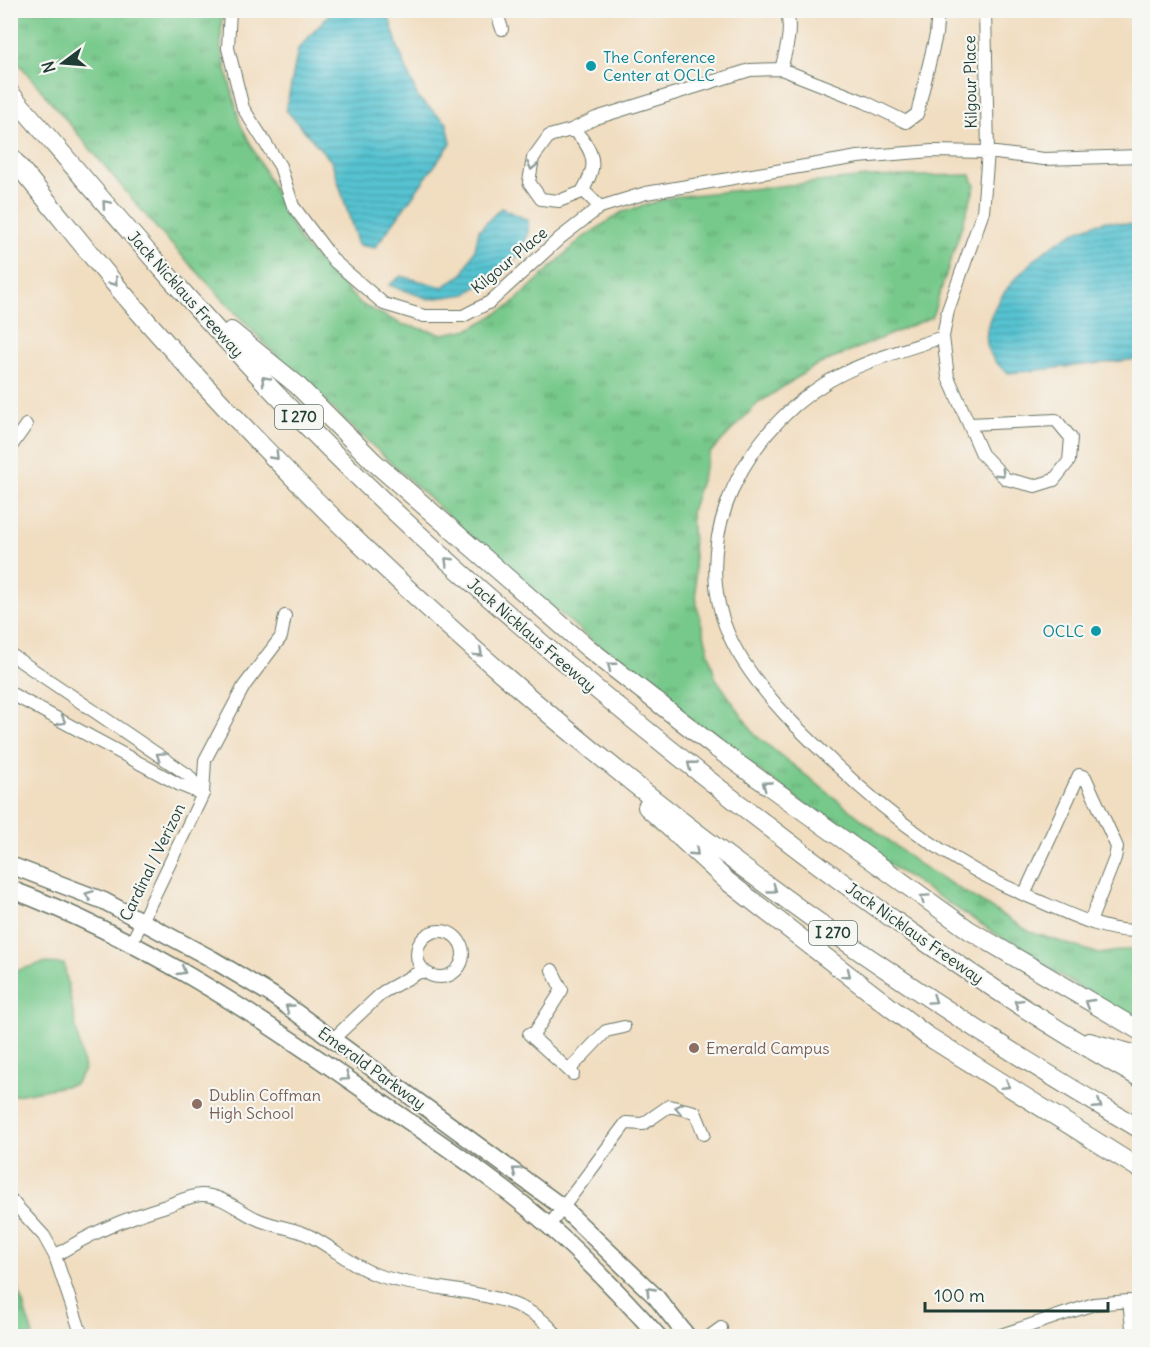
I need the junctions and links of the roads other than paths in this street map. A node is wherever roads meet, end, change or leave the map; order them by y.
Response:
1 (230, 10) edge
2 (496, 10) edge
3 (786, 10) edge
4 (938, 10) edge
5 (985, 10) edge
6 (502, 29) dead end
7 (781, 69) junction
8 (10, 93) edge
9 (571, 130) junction
10 (988, 152) junction
11 (10, 156) edge
12 (1140, 156) edge
13 (583, 189) junction
14 (600, 207) junction
15 (188, 297) junction
16 (943, 337) junction
17 (970, 424) junction
18 (26, 425) dead end
19 (10, 448) edge
20 (285, 616) dead end
21 (10, 654) edge
22 (10, 693) edge
23 (545, 711) junction
24 (203, 794) junction
25 (10, 865) edge
26 (10, 889) edge
27 (1024, 895) junction
28 (142, 920) junction
29 (1090, 922) junction
30 (1140, 930) edge
31 (131, 944) junction
32 (423, 970) dead end
33 (552, 970) dead end
34 (624, 1027) dead end
35 (1140, 1031) edge
36 (1073, 1038) junction
37 (333, 1039) junction
38 (1140, 1056) edge
39 (1140, 1078) edge
40 (1140, 1129) edge
41 (704, 1134) dead end
42 (1140, 1169) edge
43 (10, 1199) edge
44 (562, 1206) junction
45 (549, 1226) junction
46 (55, 1256) junction
47 (721, 1328) dead end
48 (82, 1336) edge
49 (557, 1336) edge
50 (658, 1336) edge
51 (687, 1336) edge
52 (710, 1336) edge
53 (998, 1336) edge
54 (1133, 1336) edge

1 - 14 street, Kilgour Place
2 - 6 street
3 - 7 street
4 - 7 street
5 - 10 street, Kilgour Place
7 - 9 street
15 -> 8 highway, Jack Nicklaus Freeway / I 270
9 - 13 street
9 -> 13 street
10 - 12 street, Kilgour Place
10 - 14 street, Kilgour Place
10 - 16 street, Kilgour Place
11 -> 23 highway, I 270
13 - 14 street
35 -> 15 highway
36 -> 15 highway, Jack Nicklaus Freeway / I 270
16 - 17 street, Kilgour Place
16 - 27 street
17 -> 17 street, Kilgour Place
18 - 19 street
20 - 24 street
24 -> 21 street
22 -> 24 street
23 -> 40 highway, I 270
23 -> 42 highway
24 - 28 street, Cardinal / Verizon
28 -> 25 main road, Emerald Parkway
26 - 31 main road, Emerald Parkway
27 - 29 street
27 - 29 street
28 - 31 street, Cardinal / Verizon
37 -> 28 main road, Emerald Parkway
29 - 30 street
31 -> 45 main road, Emerald Parkway
32 - 37 street
33 - 34 street
36 - 38 highway
36 - 39 highway, Jack Nicklaus Freeway / I 270
44 -> 37 main road, Emerald Parkway
41 -> 44 street
43 - 46 street
44 - 45 street
51 -> 44 main road, Emerald Parkway
45 - 50 main road, Emerald Parkway
46 - 48 street
46 - 49 street
47 - 52 street
53 - 54 street

